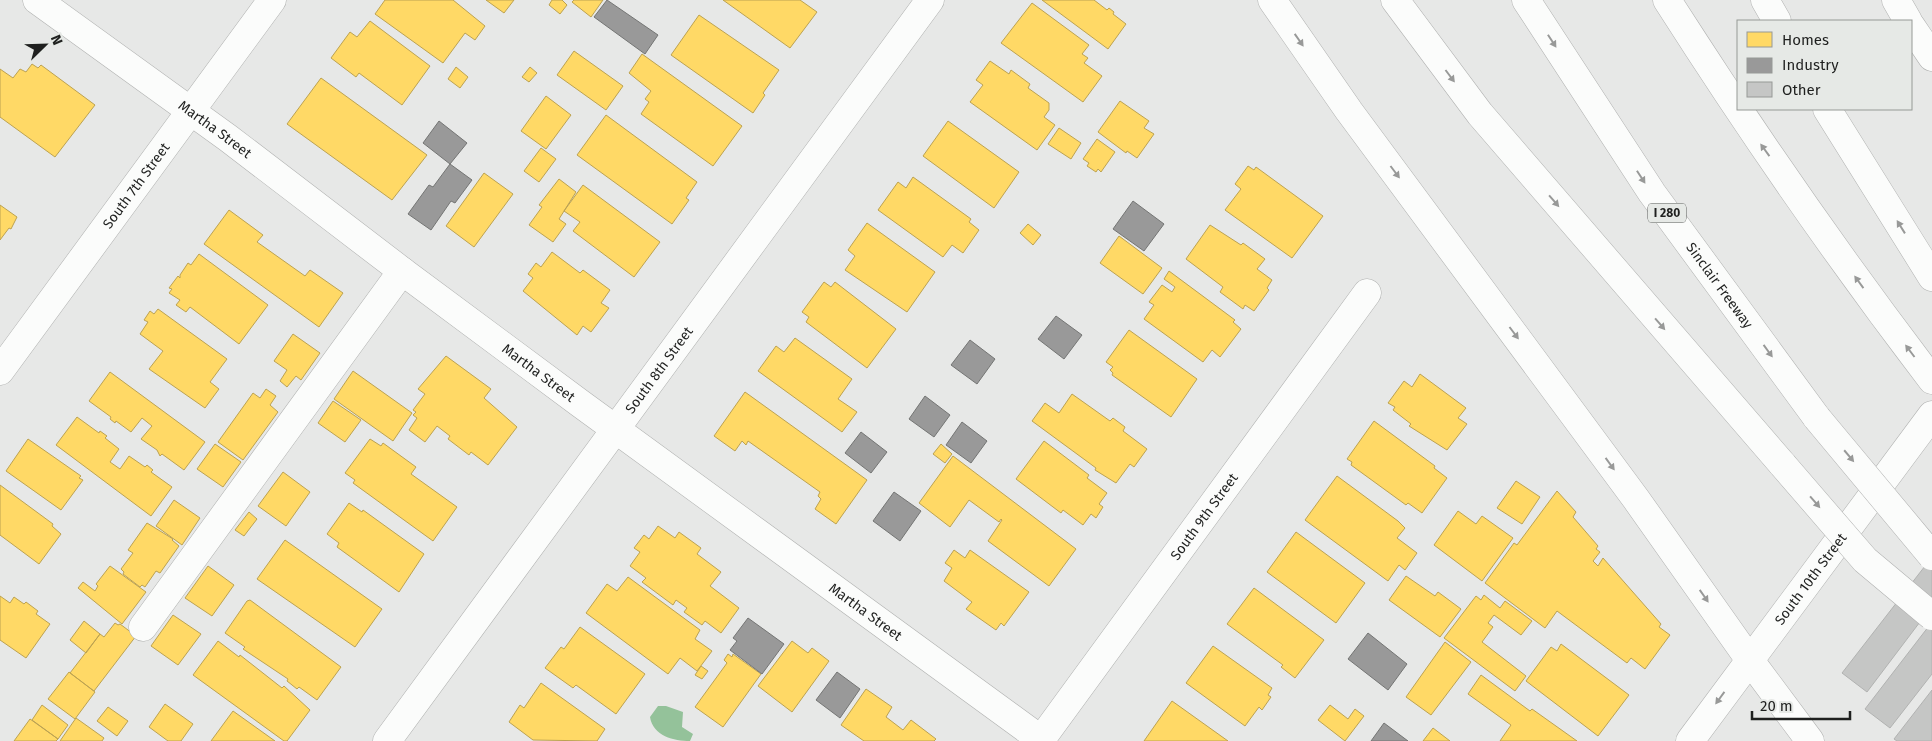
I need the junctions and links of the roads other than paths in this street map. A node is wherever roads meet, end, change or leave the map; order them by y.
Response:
1 (38, 0) edge
2 (272, 0) edge
3 (930, 0) edge
4 (1272, 0) edge
5 (1395, 0) edge
6 (1526, 0) edge
7 (1667, 0) edge
8 (1765, 0) edge
9 (1896, 0) edge
10 (1776, 20) edge
11 (1907, 20) edge
12 (1912, 28) edge
13 (1932, 58) edge
14 (1737, 109) edge
15 (1738, 110) edge
16 (1828, 110) edge
17 (189, 112) junction
18 (402, 271) junction
19 (1929, 272) edge
20 (1367, 293) dead end
21 (0, 371) edge
22 (1932, 380) edge
23 (1932, 414) edge
24 (617, 429) junction
25 (1932, 556) edge
26 (1932, 616) edge
27 (143, 627) dead end
28 (1749, 659) junction
29 (1041, 740) edge
30 (387, 741) edge
31 (1690, 741) edge
32 (1810, 741) edge

1 - 17 main road, Martha Street
2 - 17 main road, South 7th Street
3 - 24 main road, South 8th Street
4 -> 28 main road
5 -> 26 main road, bridge
6 -> 25 main road, Sinclair Freeway / I 280, bridge
14 -> 7 main road
8 - 10 main road
9 - 11 main road
12 - 13 main road
22 -> 15 main road
19 -> 16 main road
17 - 18 main road, Martha Street
17 - 21 main road, South 7th Street
18 - 24 main road, Martha Street
18 - 27 main road
20 - 29 main road, South 9th Street
23 - 28 main road, South 10th Street
24 - 29 main road, Martha Street
24 - 30 main road, South 8th Street
28 -> 31 main road, South 10th Street
28 - 32 main road

